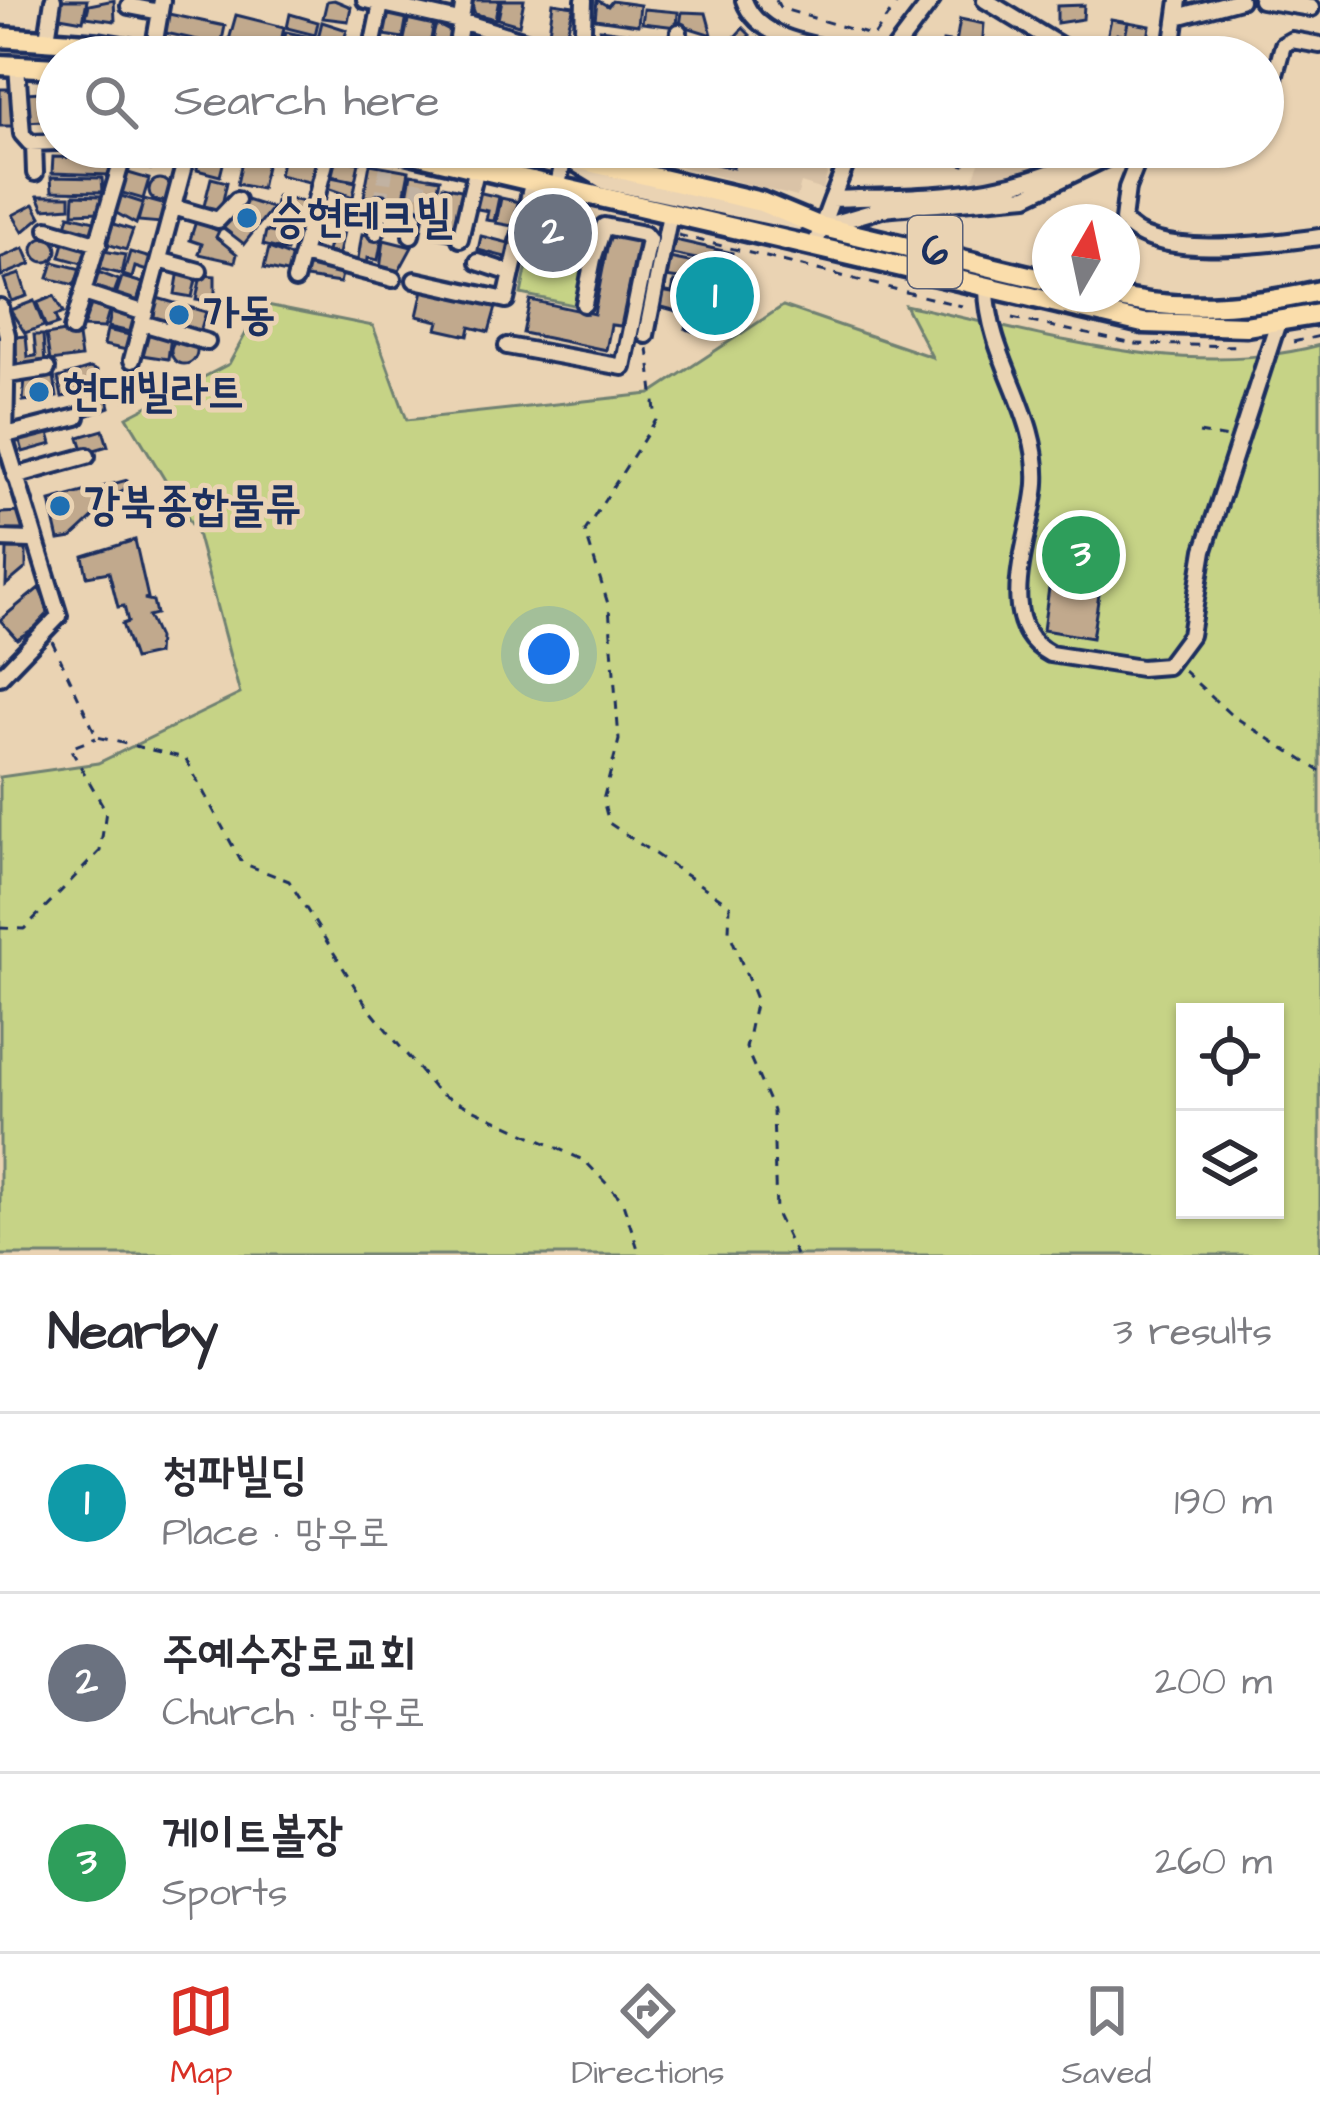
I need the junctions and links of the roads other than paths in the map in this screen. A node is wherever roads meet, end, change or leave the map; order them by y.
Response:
1 (53, 0) edge
2 (365, 0) edge
3 (464, 0) edge
4 (584, 0) edge
5 (744, 0) edge
6 (932, 0) edge
7 (985, 0) edge
8 (1180, 0) edge
9 (1240, 0) edge
10 (1262, 0) edge
11 (381, 4) junction
12 (129, 6) dead end
13 (161, 6) edge
14 (1311, 8) dead end
15 (1177, 17) junction
16 (464, 22) junction
17 (679, 32) dead end
18 (47, 36) edge
19 (162, 36) edge
20 (374, 36) edge
21 (460, 36) edge
22 (510, 36) edge
23 (581, 36) edge
24 (678, 36) edge
25 (779, 36) edge
26 (905, 36) edge
27 (1044, 36) edge
28 (1174, 36) edge
29 (0, 38) edge
30 (36, 39) edge
31 (1284, 44) edge
32 (1320, 44) edge
33 (8, 65) edge
34 (34, 142) joint
35 (120, 168) edge
36 (183, 168) edge
37 (324, 168) edge
38 (477, 168) edge
39 (482, 168) edge
40 (562, 168) edge
41 (578, 168) edge
42 (628, 168) edge
43 (844, 168) edge
44 (1062, 168) edge
45 (1086, 168) edge
46 (1136, 168) edge
47 (35, 173) dead end
48 (533, 179) junction
49 (558, 185) junction
50 (602, 197) junction
51 (832, 199) junction
52 (237, 200) dead end
53 (381, 203) tunnel mouth
54 (173, 207) junction
55 (670, 214) junction
56 (414, 216) tunnel mouth
57 (48, 230) dead end
58 (376, 232) dead end
59 (412, 235) dead end
60 (817, 236) junction
61 (1320, 237) edge
62 (460, 239) dead end
63 (518, 242) junction
64 (99, 244) junction
65 (302, 254) junction
66 (593, 259) junction
67 (159, 260) junction
68 (478, 262) dead end
69 (199, 271) dead end
70 (511, 273) junction
71 (1032, 278) edge
72 (393, 279) dead end
73 (296, 280) dead end
74 (415, 280) dead end
75 (987, 289) junction
76 (1320, 291) edge
77 (84, 293) junction
78 (1140, 303) edge
79 (584, 304) dead end
80 (0, 307) edge
81 (1320, 314) edge
82 (144, 318) junction
83 (1278, 322) junction
84 (72, 329) dead end
85 (3, 335) edge
86 (646, 335) road end
87 (207, 342) dead end
88 (507, 346) dead end
89 (132, 360) dead end
90 (47, 369) dead end
91 (8, 375) junction
92 (77, 417) dead end
93 (4, 438) edge
94 (87, 456) dead end
95 (15, 476) junction
96 (0, 539) edge
97 (32, 540) junction
98 (3, 666) edge

1 - 18 street
2 - 11 street
3 - 16 street
4 - 23 street
5 - 25 street
6 - 26 street
7 - 27 street
8 - 15 street
9 - 15 street
10 - 14 street
11 - 16 street
11 - 20 street
12 - 13 street
13 - 19 street
15 - 28 street
16 - 21 street
16 - 22 street
17 - 24 street
29 - 30 main road
31 - 32 street
33 - 34 street
34 - 47 street
35 - 64 street
36 - 54 street
37 - 65 street
38 - 62 street
39 - 48 main road, 6
40 - 49 street
41 - 50 street
42 - 60 main road, 6
43 - 51 street
44 - 51 street
45 - 60 street
46 - 61 street
48 - 49 main road, 6
48 - 63 street
49 - 50 main road, 6
50 - 55 main road, 6
51 - 60 street
52 - 54 street
53 - 58 street
54 - 67 street
55 - 60 main road, 6
55 - 86 street
56 - 59 street
57 - 64 street
60 - 71 main road, 6
60 - 75 main road, 6
63 - 66 street
63 - 70 street
64 - 77 street
65 - 72 street
65 - 73 street
66 - 79 street
66 - 88 street
67 - 69 street
67 - 82 street
68 - 70 street
70 - 74 street
75 - 83 main road, 6
75 - 83 street
76 - 78 main road
77 - 82 street
77 - 84 street
80 - 85 street
81 - 83 main road, 6
82 - 87 street
82 - 89 street
85 - 91 street
90 - 91 street
91 - 93 street
92 - 93 street
93 - 95 street
94 - 95 street
95 - 97 street
96 - 97 street
97 - 98 street

